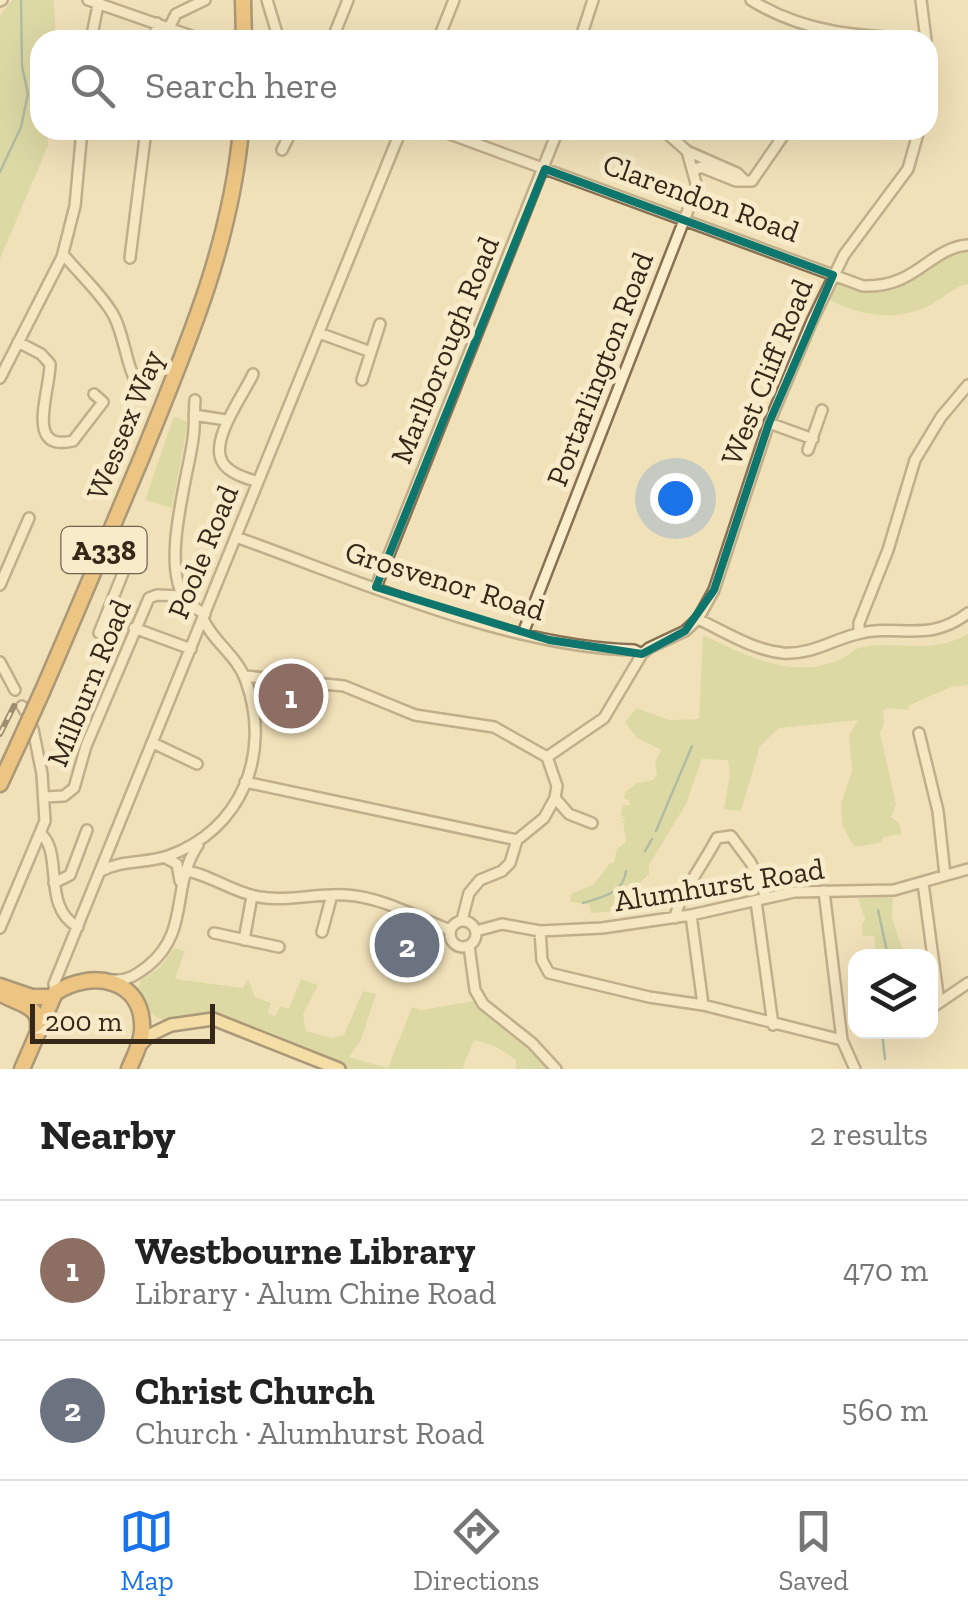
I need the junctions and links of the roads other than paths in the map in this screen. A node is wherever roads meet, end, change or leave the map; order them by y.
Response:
1 (205, 0) edge
2 (243, 0) edge
3 (266, 0) edge
4 (348, 0) edge
5 (454, 0) edge
6 (593, 0) edge
7 (750, 0) edge
8 (921, 0) edge
9 (95, 1) edge
10 (124, 12) junction
11 (95, 18) junction
12 (157, 23) junction
13 (170, 28) junction
14 (92, 30) edge
15 (156, 30) edge
16 (175, 30) edge
17 (244, 30) edge
18 (276, 30) edge
19 (336, 30) edge
20 (442, 30) edge
21 (584, 30) edge
22 (824, 30) edge
23 (925, 30) edge
24 (81, 140) edge
25 (145, 140) edge
26 (239, 140) edge
27 (287, 140) edge
28 (397, 140) edge
29 (466, 140) edge
30 (555, 140) edge
31 (674, 140) edge
32 (779, 140) edge
33 (916, 140) edge
34 (282, 150) dead end
35 (687, 151) junction
36 (545, 169) junction
37 (694, 170) junction
38 (744, 180) junction
39 (684, 220) junction
40 (968, 244) edge
41 (62, 254) junction
42 (130, 258) dead end
43 (833, 275) junction
44 (380, 324) dead end
45 (319, 333) junction
46 (18, 342) junction
47 (370, 352) junction
48 (254, 374) dead end
49 (0, 378) edge
50 (362, 380) dead end
51 (968, 385) edge
52 (142, 391) dead end
53 (94, 394) dead end
54 (194, 400) dead end
55 (822, 410) dead end
56 (194, 414) junction
57 (226, 420) junction
58 (768, 423) junction
59 (813, 438) junction
60 (73, 442) junction
61 (808, 450) dead end
62 (83, 452) dead end
63 (258, 482) junction
64 (29, 518) dead end
65 (236, 537) junction
66 (126, 568) dead end
67 (0, 586) edge
68 (376, 588) junction
69 (183, 596) junction
70 (968, 614) edge
71 (204, 616) junction
72 (698, 618) junction
73 (134, 628) junction
74 (100, 632) dead end
75 (523, 633) junction
76 (858, 633) junction
77 (218, 637) junction
78 (192, 645) junction
79 (642, 654) junction
80 (0, 662) edge
81 (8, 675) junction
82 (245, 676) junction
83 (0, 686) edge
84 (15, 690) dead end
85 (34, 729) dead end
86 (918, 733) dead end
87 (154, 743) junction
88 (547, 756) junction
89 (197, 764) dead end
90 (245, 782) junction
91 (0, 784) edge
92 (44, 797) junction
93 (555, 798) junction
94 (592, 822) dead end
95 (87, 830) dead end
96 (41, 834) junction
97 (203, 840) junction
98 (517, 840) junction
99 (111, 848) junction
100 (164, 857) junction
101 (122, 862) junction
102 (968, 870) edge
103 (101, 871) junction
104 (185, 871) junction
105 (946, 876) junction
106 (54, 882) junction
107 (923, 883) junction
108 (824, 891) junction
109 (181, 895) junction
110 (332, 895) junction
111 (252, 896) junction
112 (761, 899) junction
113 (690, 915) junction
114 (674, 918) junction
115 (462, 920) junction
116 (78, 927) junction
117 (0, 928) edge
118 (450, 930) junction
119 (476, 931) junction
120 (540, 931) junction
121 (322, 932) dead end
122 (214, 933) dead end
123 (244, 940) junction
124 (278, 946) dead end
125 (469, 946) junction
126 (929, 949) edge
127 (133, 977) junction
128 (110, 980) junction
129 (968, 984) edge
130 (0, 986) edge
131 (0, 994) edge
132 (54, 995) junction
133 (136, 1004) junction
134 (938, 1004) edge
135 (702, 1005) junction
136 (171, 1025) junction
137 (773, 1025) junction
138 (36, 1033) junction
139 (842, 1040) junction
140 (138, 1048) junction
141 (22, 1069) edge
142 (129, 1069) edge
143 (339, 1069) edge
144 (556, 1069) edge
145 (855, 1069) edge

1 - 13 street
2 - 17 highway
3 - 18 street
4 - 19 street
5 - 20 street
6 - 21 street
7 - 22 street
8 - 23 street
9 - 10 street
9 - 11 street
10 - 11 street
10 - 12 street
11 - 14 street
12 - 13 street
12 - 15 street
13 - 16 street
24 - 41 street
25 - 42 street
26 - 91 highway, Wessex Way / A338, bridge
27 - 34 street
28 - 45 street, Poole Road
29 - 36 street, Clarendon Road
30 - 36 street, Marlborough Road
31 - 35 street
32 - 38 street
33 - 43 street, West Cliff Road
35 - 37 street
35 - 38 street
36 - 39 street, Clarendon Road
36 - 68 street, Marlborough Road
37 - 38 street
37 - 39 street, Portarlington Road
39 - 43 street, Clarendon Road
39 - 75 street, Portarlington Road
40 - 43 street, Clarendon Road
41 - 46 street
41 - 52 street
43 - 58 street, West Cliff Road
44 - 47 street
45 - 47 street
45 - 63 street, Poole Road
46 - 49 street
46 - 60 street
47 - 50 street
48 - 57 street
51 - 76 street
53 - 60 street
54 - 56 street
55 - 59 street
56 - 57 street
56 - 69 street
57 - 63 street
58 - 59 street
58 - 72 street, West Cliff Road
59 - 61 street
60 - 62 street
63 - 65 street, Poole Road
64 - 67 street
65 - 68 street, Grosvenor Road
65 - 71 street, Poole Road
66 - 74 street
68 - 75 street, Grosvenor Road
69 - 71 street
69 - 73 street, Milburn Road
70 - 76 street
71 - 77 street
71 - 78 street, Poole Road
72 - 76 street
72 - 79 street
73 - 78 street
73 - 92 street, Milburn Road
75 - 79 street, Grosvenor Road
77 - 78 street
77 - 82 street
78 - 87 street, Poole Road
79 - 88 street
80 - 81 street
81 - 83 street
81 - 84 street
82 - 88 street
82 - 90 street
85 - 92 street
86 - 105 street
87 - 89 street
87 - 99 street, Poole Road
88 - 93 street
90 - 97 street
90 - 98 street
92 - 96 street
93 - 94 street
93 - 98 street
95 - 106 street
96 - 106 street
96 - 117 street
97 - 100 street
97 - 104 street
98 - 115 street
99 - 101 street
99 - 103 street, Poole Road
100 - 101 street
100 - 109 street
101 - 103 street
102 - 105 street, Alumhurst Road
103 - 116 street, Poole Road
104 - 109 street
104 - 111 street
105 - 107 street, Alumhurst Road
106 - 116 street
107 - 108 street, Alumhurst Road
107 - 126 street
108 - 112 street, Alumhurst Road
108 - 139 street
109 - 127 street
110 - 111 street
110 - 118 street
110 - 121 street
111 - 123 street
112 - 113 street, Alumhurst Road
112 - 114 street
112 - 137 street
113 - 114 street, Alumhurst Road
113 - 135 street
114 - 120 street, Alumhurst Road
115 - 118 street
115 - 119 street
116 - 132 street, Poole Road
118 - 125 street
119 - 120 street, Alumhurst Road
119 - 125 street
120 - 135 street
122 - 123 street
123 - 124 street
125 - 144 street
127 - 128 street
127 - 133 street
128 - 132 highway
128 - 133 highway
129 - 134 street
130 - 132 highway
131 - 138 highway
132 - 138 highway
133 - 136 main road
133 - 140 highway
135 - 137 street
136 - 140 main road
136 - 143 main road
137 - 139 street
138 - 141 highway
139 - 145 street
140 - 142 highway

